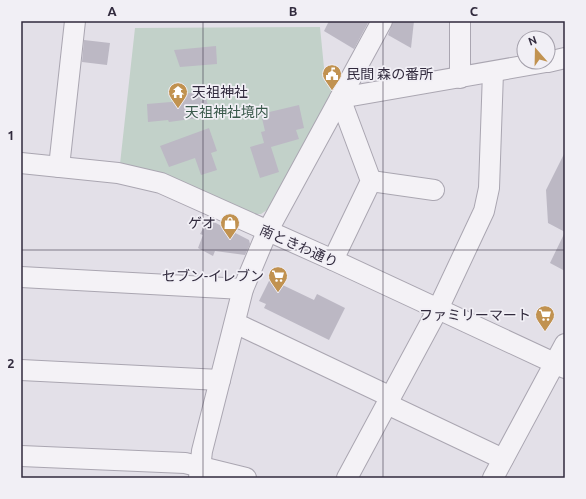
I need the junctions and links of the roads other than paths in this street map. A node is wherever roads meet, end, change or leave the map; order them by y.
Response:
1 (75, 21) edge
2 (382, 21) edge
3 (460, 21) edge
4 (516, 68) edge
5 (493, 72) junction
6 (460, 78) junction
7 (340, 98) junction
8 (21, 163) edge
9 (59, 167) junction
10 (371, 181) junction
11 (434, 190) dead end
12 (267, 232) junction
13 (333, 260) junction
14 (21, 277) edge
15 (243, 289) junction
16 (438, 309) junction
17 (235, 323) junction
18 (565, 344) edge
19 (560, 366) edge
20 (21, 370) edge
21 (220, 380) junction
22 (389, 400) junction
23 (21, 456) edge
24 (503, 459) junction
25 (199, 472) edge
26 (246, 478) edge
27 (347, 478) edge
28 (493, 478) edge

1 - 9 street
2 - 7 street
3 - 6 street
4 - 5 street
5 - 6 street
5 - 16 street
6 - 7 street
7 - 10 street
7 - 12 street
8 - 9 street, 南ときわ通り
9 - 12 street, 南ときわ通り
10 - 11 street
10 - 13 street
12 - 13 street, 南ときわ通り
12 - 15 street
13 - 16 street, 南ときわ通り
14 - 15 street
15 - 17 street
16 - 19 street, 南ときわ通り
16 - 22 street
17 - 21 street
17 - 22 street
18 - 19 street
19 - 24 street
20 - 21 street
21 - 25 street
22 - 24 street
22 - 27 street
23 - 25 street
24 - 28 street
25 - 26 street

